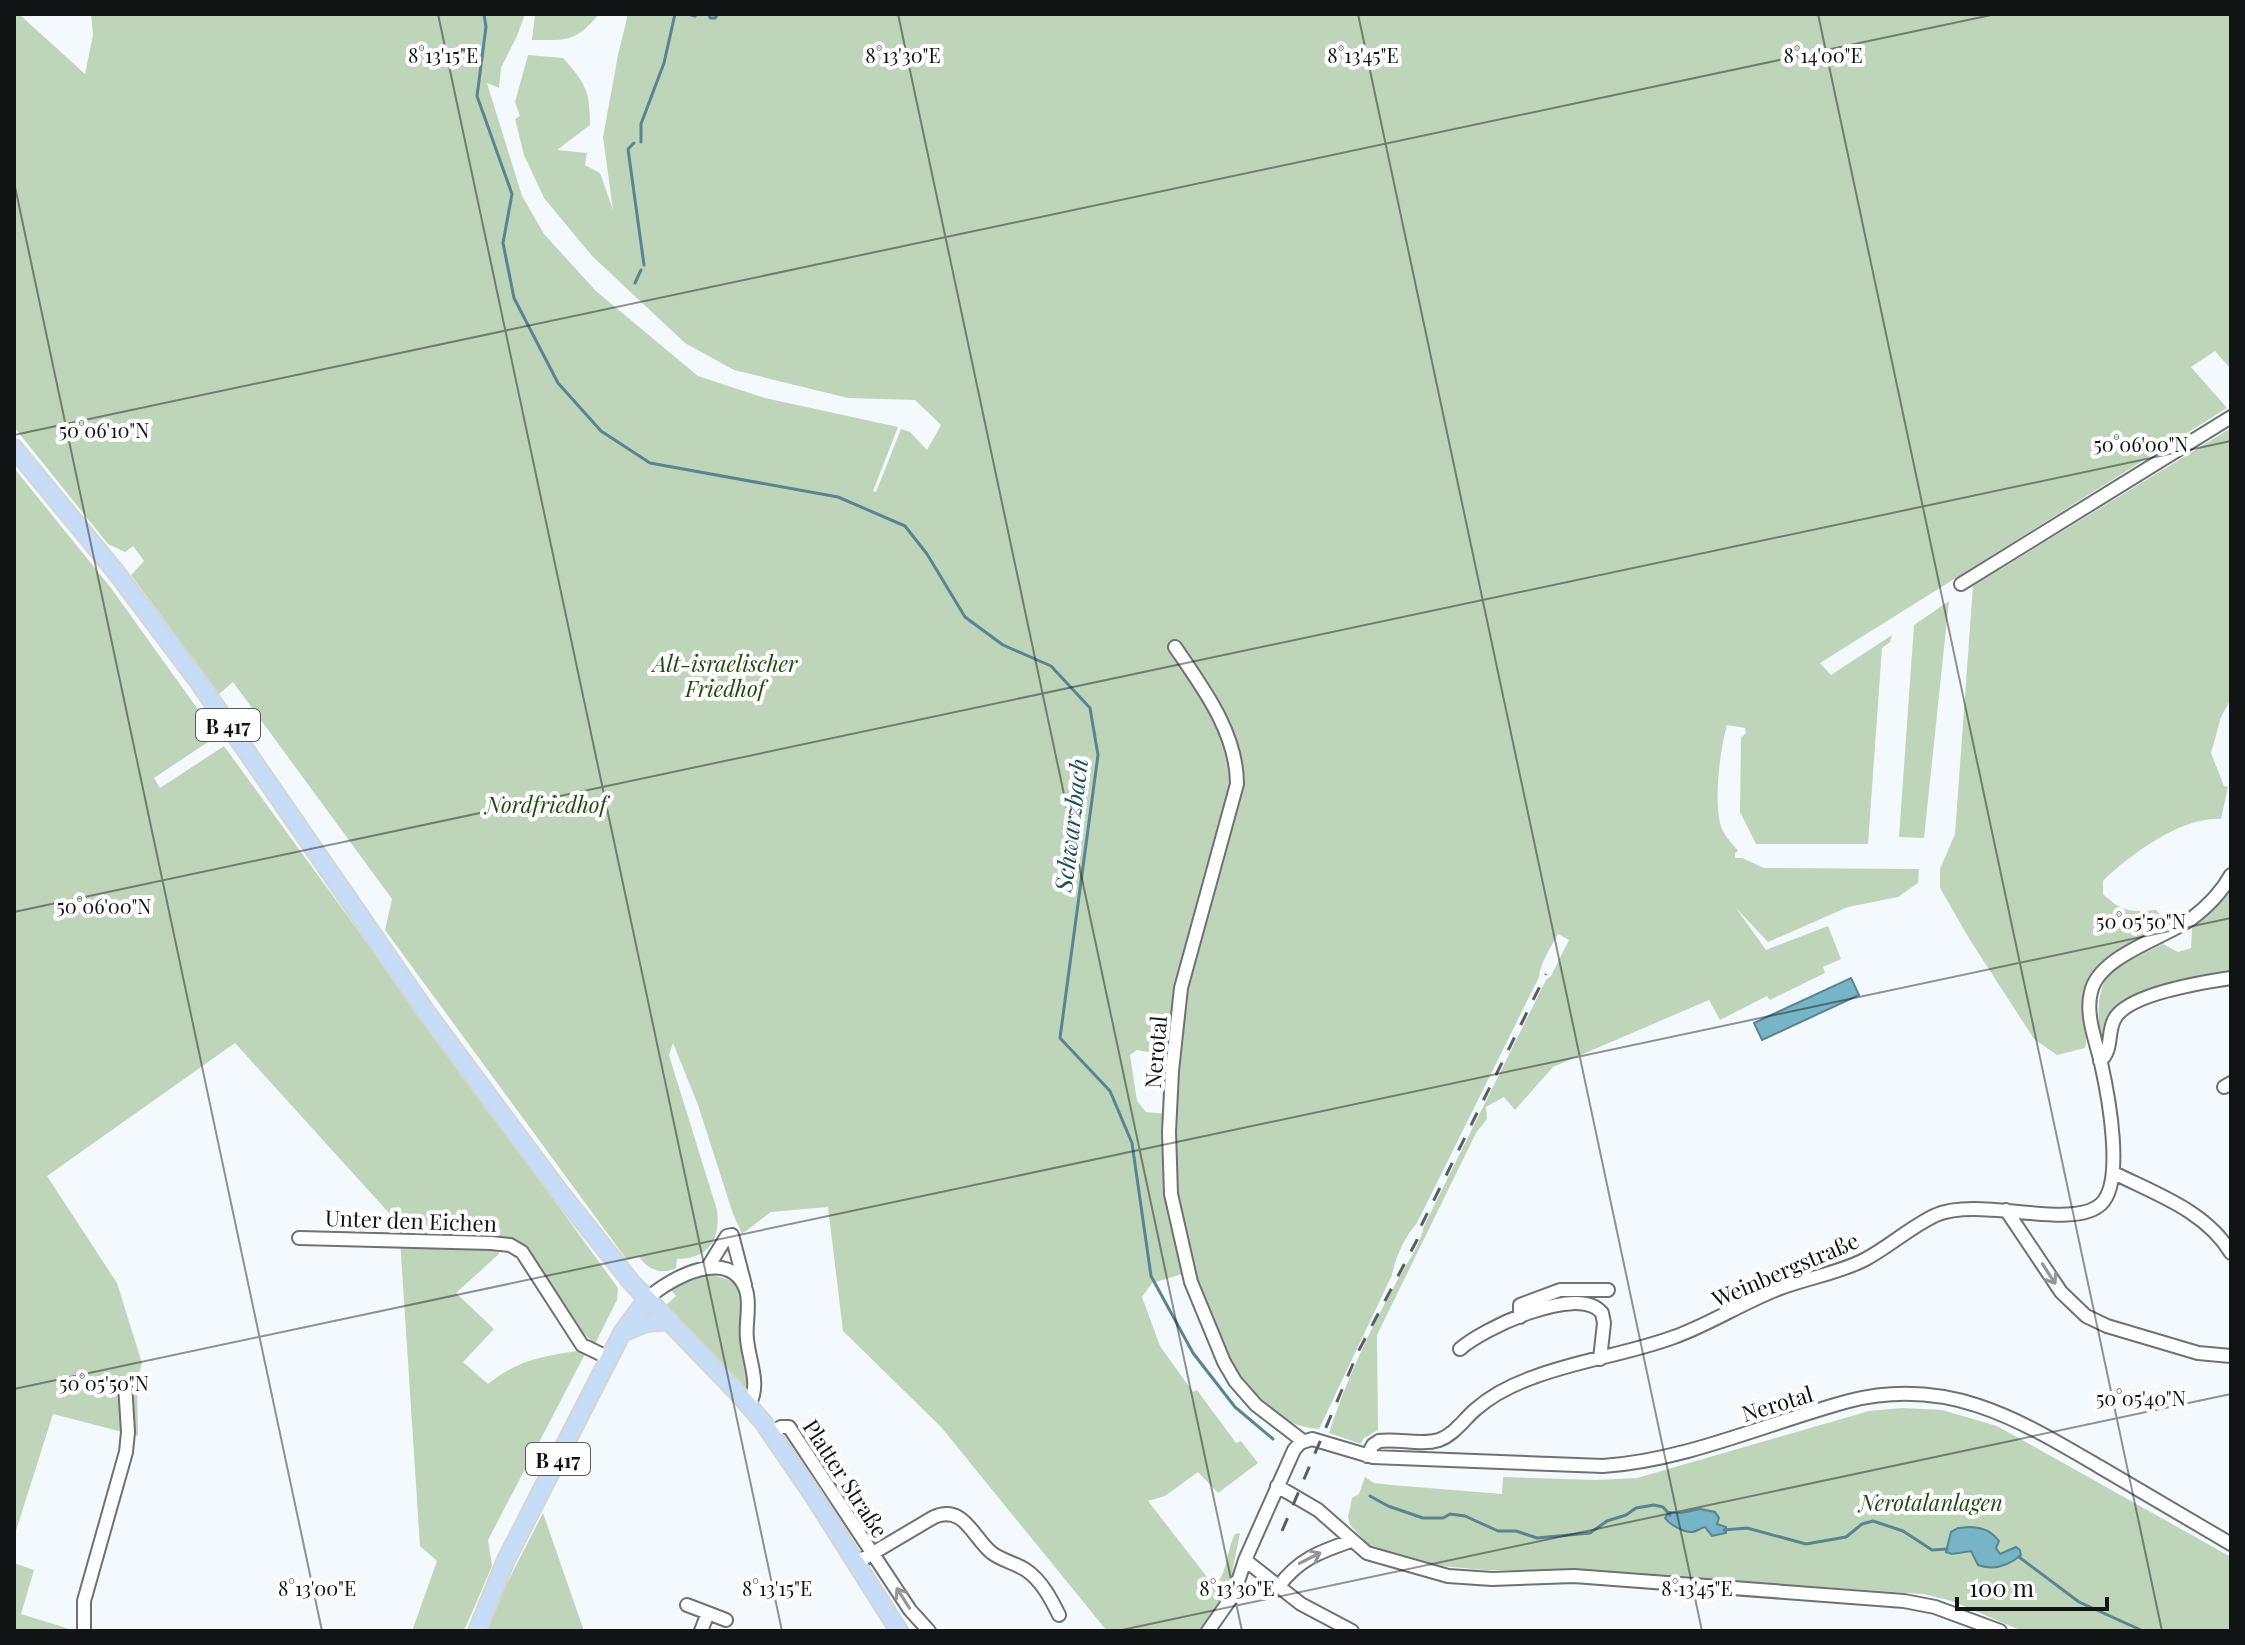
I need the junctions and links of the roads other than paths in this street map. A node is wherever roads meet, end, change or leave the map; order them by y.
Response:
1 (2231, 417) edge
2 (14, 448) edge
3 (1961, 584) dead end
4 (1175, 647) dead end
5 (2231, 875) edge
6 (2231, 978) edge
7 (2100, 1061) junction
8 (2114, 1173) junction
9 (2006, 1210) junction
10 (299, 1238) dead end
11 (2231, 1253) edge
12 (708, 1267) junction
13 (746, 1288) junction
14 (1608, 1290) dead end
15 (647, 1299) junction
16 (1520, 1317) junction
17 (670, 1321) junction
18 (622, 1333) junction
19 (1460, 1349) dead end
20 (2231, 1356) edge
21 (609, 1358) junction
22 (1600, 1359) junction
23 (125, 1384) dead end
24 (749, 1405) junction
25 (771, 1433) junction
26 (1303, 1441) junction
27 (1367, 1456) junction
28 (1277, 1486) junction
29 (1351, 1541) junction
30 (2231, 1544) edge
31 (873, 1552) junction
32 (1245, 1560) junction
33 (856, 1563) junction
34 (1278, 1587) junction
35 (687, 1605) dead end
36 (708, 1613) junction
37 (1059, 1615) dead end
38 (726, 1620) dead end
39 (84, 1631) edge
40 (477, 1631) edge
41 (701, 1631) edge
42 (899, 1631) edge
43 (929, 1631) edge
44 (1208, 1631) edge
45 (1352, 1631) edge
46 (2000, 1631) edge

1 - 3 street
2 - 15 main road, B 417
4 - 26 street, Nerotal
5 - 7 street
6 - 7 street
7 - 8 street
8 - 9 street, Weinbergstraße
8 - 11 street
9 -> 20 street
9 - 22 street, Weinbergstraße
10 - 21 street, Unter den Eichen
12 - 13 street
12 - 13 street
12 - 15 street
13 - 24 street
14 - 16 street
15 - 17 main road, Platter Straße
15 - 18 main road, B 417
16 - 19 street
16 - 22 street
17 - 18 main road
17 - 24 main road, Platter Straße
18 - 21 main road, B 417
21 - 40 main road, B 417
22 - 27 street, Weinbergstraße
23 - 39 street
24 - 25 main road, Platter Straße
25 - 31 street, Platter Straße
25 - 33 main road, Platter Straße
26 - 27 street, Nerotal
26 - 28 street
27 - 30 street, Nerotal
28 - 29 street
28 - 32 street
34 -> 29 street
29 - 46 street
31 - 33 street, Platter Straße
31 - 37 street
43 -> 31 street
32 - 34 street
32 - 44 street
33 - 42 main road, Platter Straße
34 - 45 street
35 - 36 street
36 - 38 street
36 - 41 street

